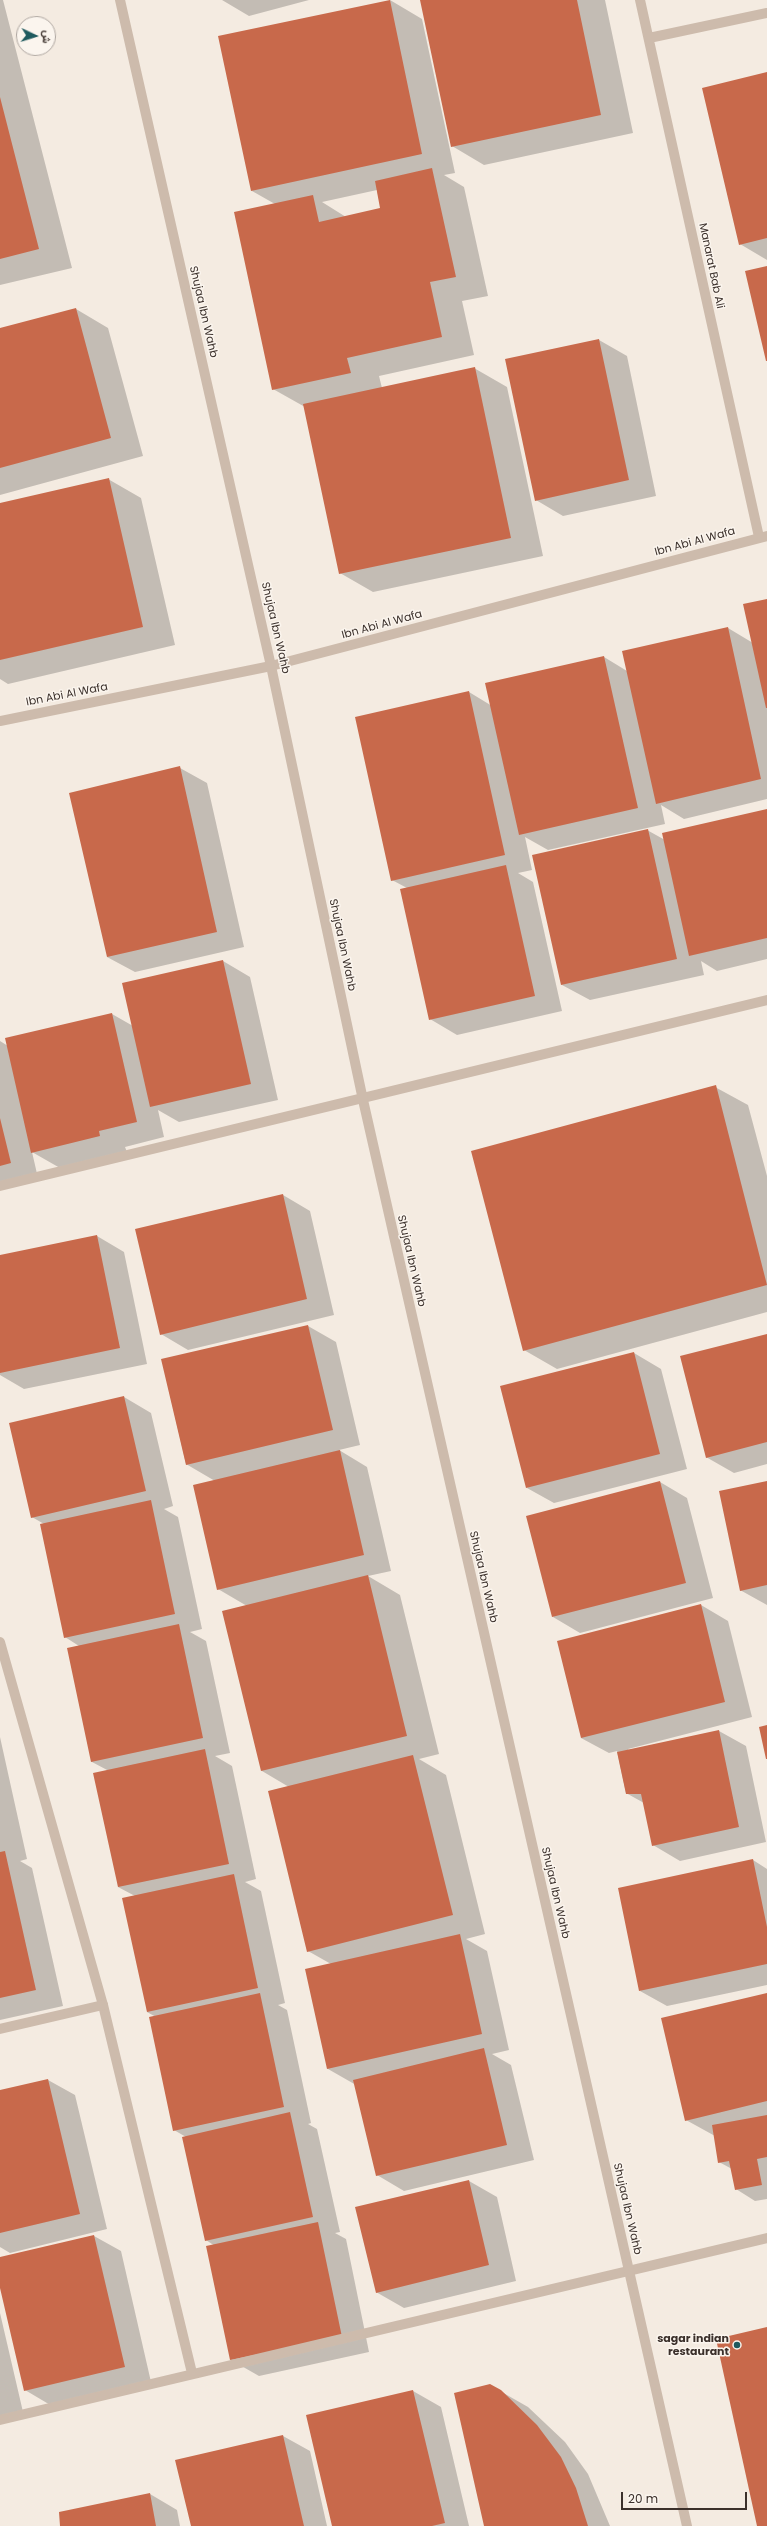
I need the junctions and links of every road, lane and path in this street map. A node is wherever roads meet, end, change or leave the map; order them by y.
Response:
1 (120, 0) edge
2 (640, 0) edge
3 (767, 13) edge
4 (649, 38) junction
5 (763, 536) edge
6 (271, 666) junction
7 (0, 721) edge
8 (767, 1000) edge
9 (363, 1100) junction
10 (0, 1186) edge
11 (0, 1642) edge
12 (103, 2005) junction
13 (0, 2029) edge
14 (767, 2238) edge
15 (628, 2271) junction
16 (192, 2373) junction
17 (0, 2420) edge
18 (687, 2526) edge

1 - 6 street, Shujaa Ibn Wahb
2 - 4 street, Manarat Bab Ali
3 - 4 street
4 - 5 street, Manarat Bab Ali
5 - 6 street, Ibn Abi Al Wafa
6 - 7 street, Ibn Abi Al Wafa
6 - 9 street, Shujaa Ibn Wahb
8 - 9 street
9 - 10 street
9 - 15 street, Shujaa Ibn Wahb
11 - 12 street
12 - 13 street
12 - 16 street
14 - 15 street
15 - 16 street
15 - 18 street, Shujaa Ibn Wahb
16 - 17 street

